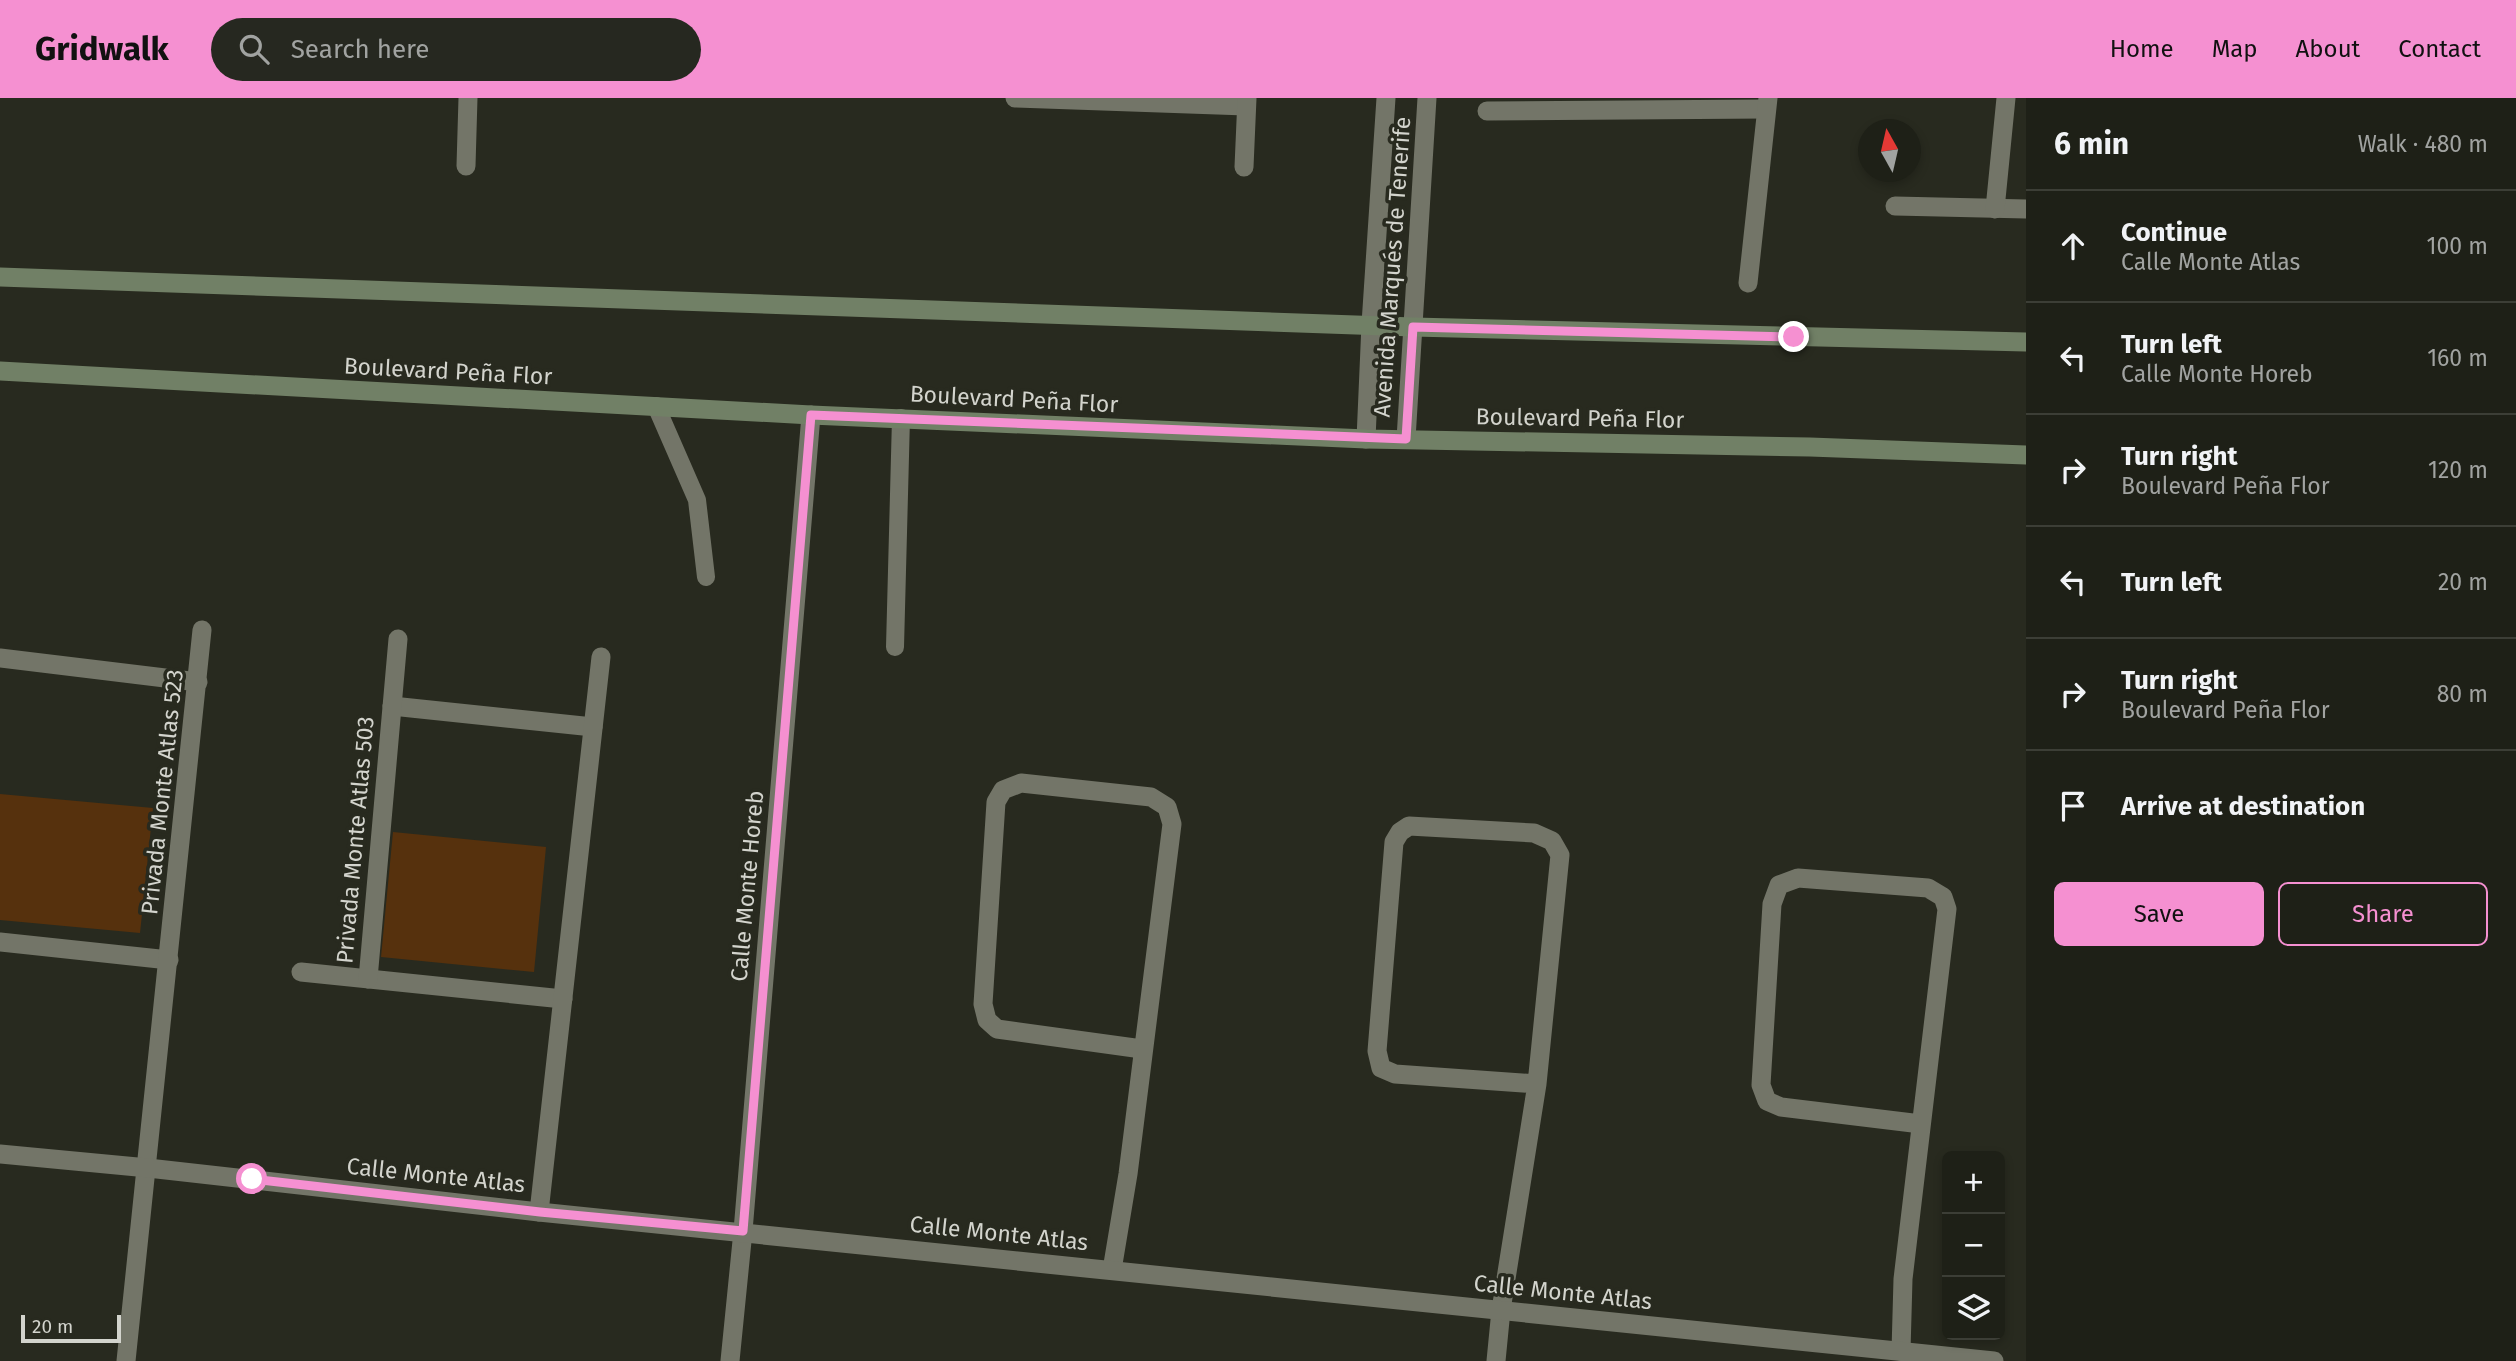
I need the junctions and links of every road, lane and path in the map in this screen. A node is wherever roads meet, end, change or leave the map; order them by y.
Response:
1 (468, 98) edge
2 (1015, 98) edge
3 (1387, 98) edge
4 (1427, 98) edge
5 (2006, 98) edge
6 (1247, 102) edge
7 (1767, 103) edge
8 (1575, 104) edge
9 (1487, 111) dead end
10 (466, 166) dead end
11 (1244, 167) dead end
12 (1895, 206) dead end
13 (1995, 209) junction
14 (2026, 209) edge
15 (0, 277) edge
16 (1748, 283) dead end
17 (1371, 324) junction
18 (1413, 327) junction
19 (2026, 342) edge
20 (0, 371) edge
21 (656, 407) junction
22 (811, 415) junction
23 (901, 418) junction
24 (1366, 439) junction
25 (1406, 439) junction
26 (2026, 455) edge
27 (706, 577) dead end
28 (202, 630) dead end
29 (398, 639) dead end
30 (895, 647) dead end
31 (601, 657) dead end
32 (0, 658) edge
33 (198, 682) junction
34 (392, 706) junction
35 (593, 727) junction
36 (0, 942) edge
37 (169, 960) junction
38 (301, 972) dead end
39 (368, 979) junction
40 (563, 999) junction
41 (1142, 1049) junction
42 (1537, 1084) junction
43 (1921, 1124) junction
44 (0, 1154) edge
45 (148, 1168) junction
46 (540, 1212) junction
47 (743, 1231) junction
48 (1112, 1270) junction
49 (1501, 1310) junction
50 (1902, 1352) junction
51 (126, 1361) edge
52 (730, 1361) edge
53 (1496, 1361) edge
54 (1994, 1361) edge

1 - 10 street
2 - 6 street
3 - 17 street, Avenida Marqués de Tenerife
4 - 18 street, Avenida Marqués de Tenerife
5 - 13 street
6 - 11 street
7 - 8 street
7 - 16 street
8 - 9 street
12 - 13 street
13 - 14 street
15 - 17 main road
17 - 18 main road
17 - 24 street, Avenida Marqués de Tenerife
18 - 19 main road
18 - 25 street, Avenida Marqués de Tenerife
20 - 21 main road, Boulevard Peña Flor
21 - 22 main road, Boulevard Peña Flor
21 - 27 lane
22 - 23 main road, Boulevard Peña Flor
22 - 47 street, Calle Monte Horeb
23 - 24 main road, Boulevard Peña Flor
23 - 30 lane
24 - 25 main road, Boulevard Peña Flor
25 - 26 main road, Boulevard Peña Flor
28 - 33 street, Privada Monte Atlas 523
29 - 34 street, Privada Monte Atlas 503
31 - 35 street
32 - 33 street
33 - 37 street, Privada Monte Atlas 523
34 - 35 street, Privada Monte Atlas 503
34 - 39 street, Privada Monte Atlas 503
35 - 40 street
36 - 37 street
37 - 45 street, Privada Monte Atlas 523
38 - 39 street, Privada Monte Atlas 503
39 - 40 street, Privada Monte Atlas 503
40 - 46 street
41 - 41 street
41 - 48 street
42 - 42 street
42 - 49 street
43 - 43 street
43 - 50 street
44 - 45 street, Calle Monte Atlas
45 - 46 street, Calle Monte Atlas
45 - 51 street, Privada Monte Atlas 523
46 - 47 street, Calle Monte Atlas
47 - 48 street, Calle Monte Atlas
47 - 52 street, Calle Monte Horeb
48 - 49 street, Calle Monte Atlas
49 - 50 street, Calle Monte Atlas
49 - 53 street
50 - 54 street, Calle Monte Atlas

